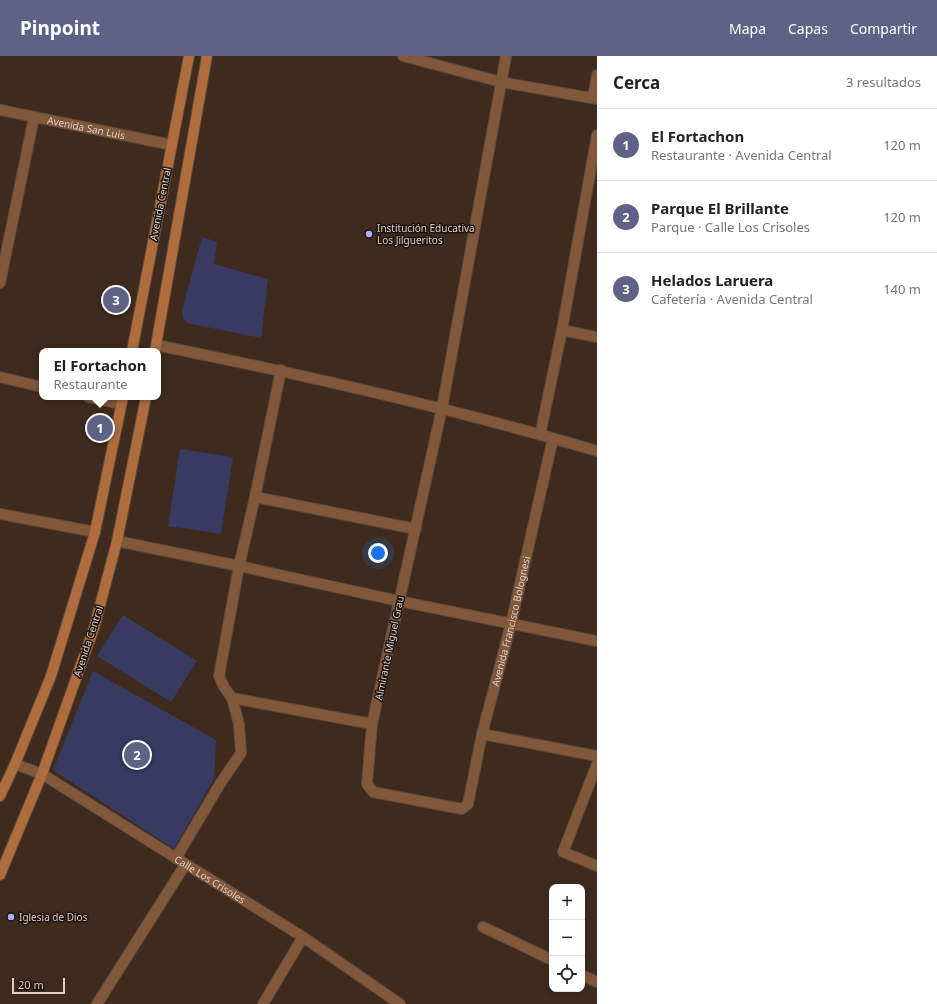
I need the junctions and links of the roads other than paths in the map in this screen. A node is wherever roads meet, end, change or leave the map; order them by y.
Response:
1 (189, 56) edge
2 (207, 56) edge
3 (403, 56) edge
4 (506, 56) edge
5 (597, 75) edge
6 (501, 82) junction
7 (595, 98) edge
8 (0, 110) edge
9 (34, 117) junction
10 (597, 135) edge
11 (172, 145) junction
12 (0, 283) edge
13 (562, 330) junction
14 (597, 337) edge
15 (133, 348) edge
16 (155, 348) edge
17 (161, 349) edge
18 (281, 370) junction
19 (0, 378) edge
20 (39, 386) edge
21 (145, 400) edge
22 (122, 401) edge
23 (442, 408) junction
24 (540, 435) junction
25 (553, 438) junction
26 (597, 451) edge
27 (255, 497) junction
28 (0, 514) edge
29 (416, 529) junction
30 (95, 532) junction
31 (117, 541) junction
32 (239, 566) junction
33 (399, 601) junction
34 (511, 624) junction
35 (597, 641) edge
36 (232, 698) junction
37 (372, 724) junction
38 (482, 734) junction
39 (597, 756) edge
40 (15, 764) junction
41 (597, 764) edge
42 (42, 774) junction
43 (0, 796) edge
44 (468, 804) joint
45 (176, 858) junction
46 (186, 865) junction
47 (597, 866) edge
48 (0, 875) edge
49 (484, 927) dead end
50 (302, 937) junction
51 (549, 959) edge
52 (585, 976) edge
53 (597, 982) edge
54 (97, 1004) edge
55 (263, 1004) edge
56 (400, 1004) edge

1 - 11 main road, Avenida Central
2 - 16 main road, Avenida Central
3 - 6 street
4 - 6 street, Almirante Miguel Grau
5 - 7 street
6 - 7 street
6 - 23 street, Almirante Miguel Grau
8 - 9 street, Avenida San Luis
9 - 11 street, Avenida San Luis
9 - 12 street
10 - 13 street
11 - 15 main road, Avenida Central
13 - 14 street
13 - 24 street
17 - 18 street
18 - 23 street
18 - 27 street
19 - 20 street
21 - 31 main road, Avenida Central
22 - 30 main road
23 - 24 street
23 - 29 street, Almirante Miguel Grau
24 - 25 street
25 - 26 street
25 - 34 street, Avenida Francisco Bolognesi
27 - 29 street
27 - 32 street
28 - 30 street
29 - 33 street, Almirante Miguel Grau
30 - 40 main road
31 - 32 street
31 - 42 main road, Avenida Central
32 - 33 street
32 - 36 street
33 - 34 street
33 - 37 street, Almirante Miguel Grau
34 - 35 street
34 - 38 street, Avenida Francisco Bolognesi
36 - 37 street
36 - 45 street
37 - 44 street, Almirante Miguel Grau
38 - 39 street
38 - 44 street, Avenida Francisco Bolognesi
40 - 42 street, Calle Los Crisoles
40 - 43 main road
41 - 47 street
42 - 45 street, Calle Los Crisoles
42 - 48 main road, Avenida Central
45 - 46 street, Calle Los Crisoles
46 - 50 street, Calle Los Crisoles
46 - 54 street
49 - 51 street
50 - 55 street
50 - 56 street, Calle Los Crisoles
52 - 53 street

